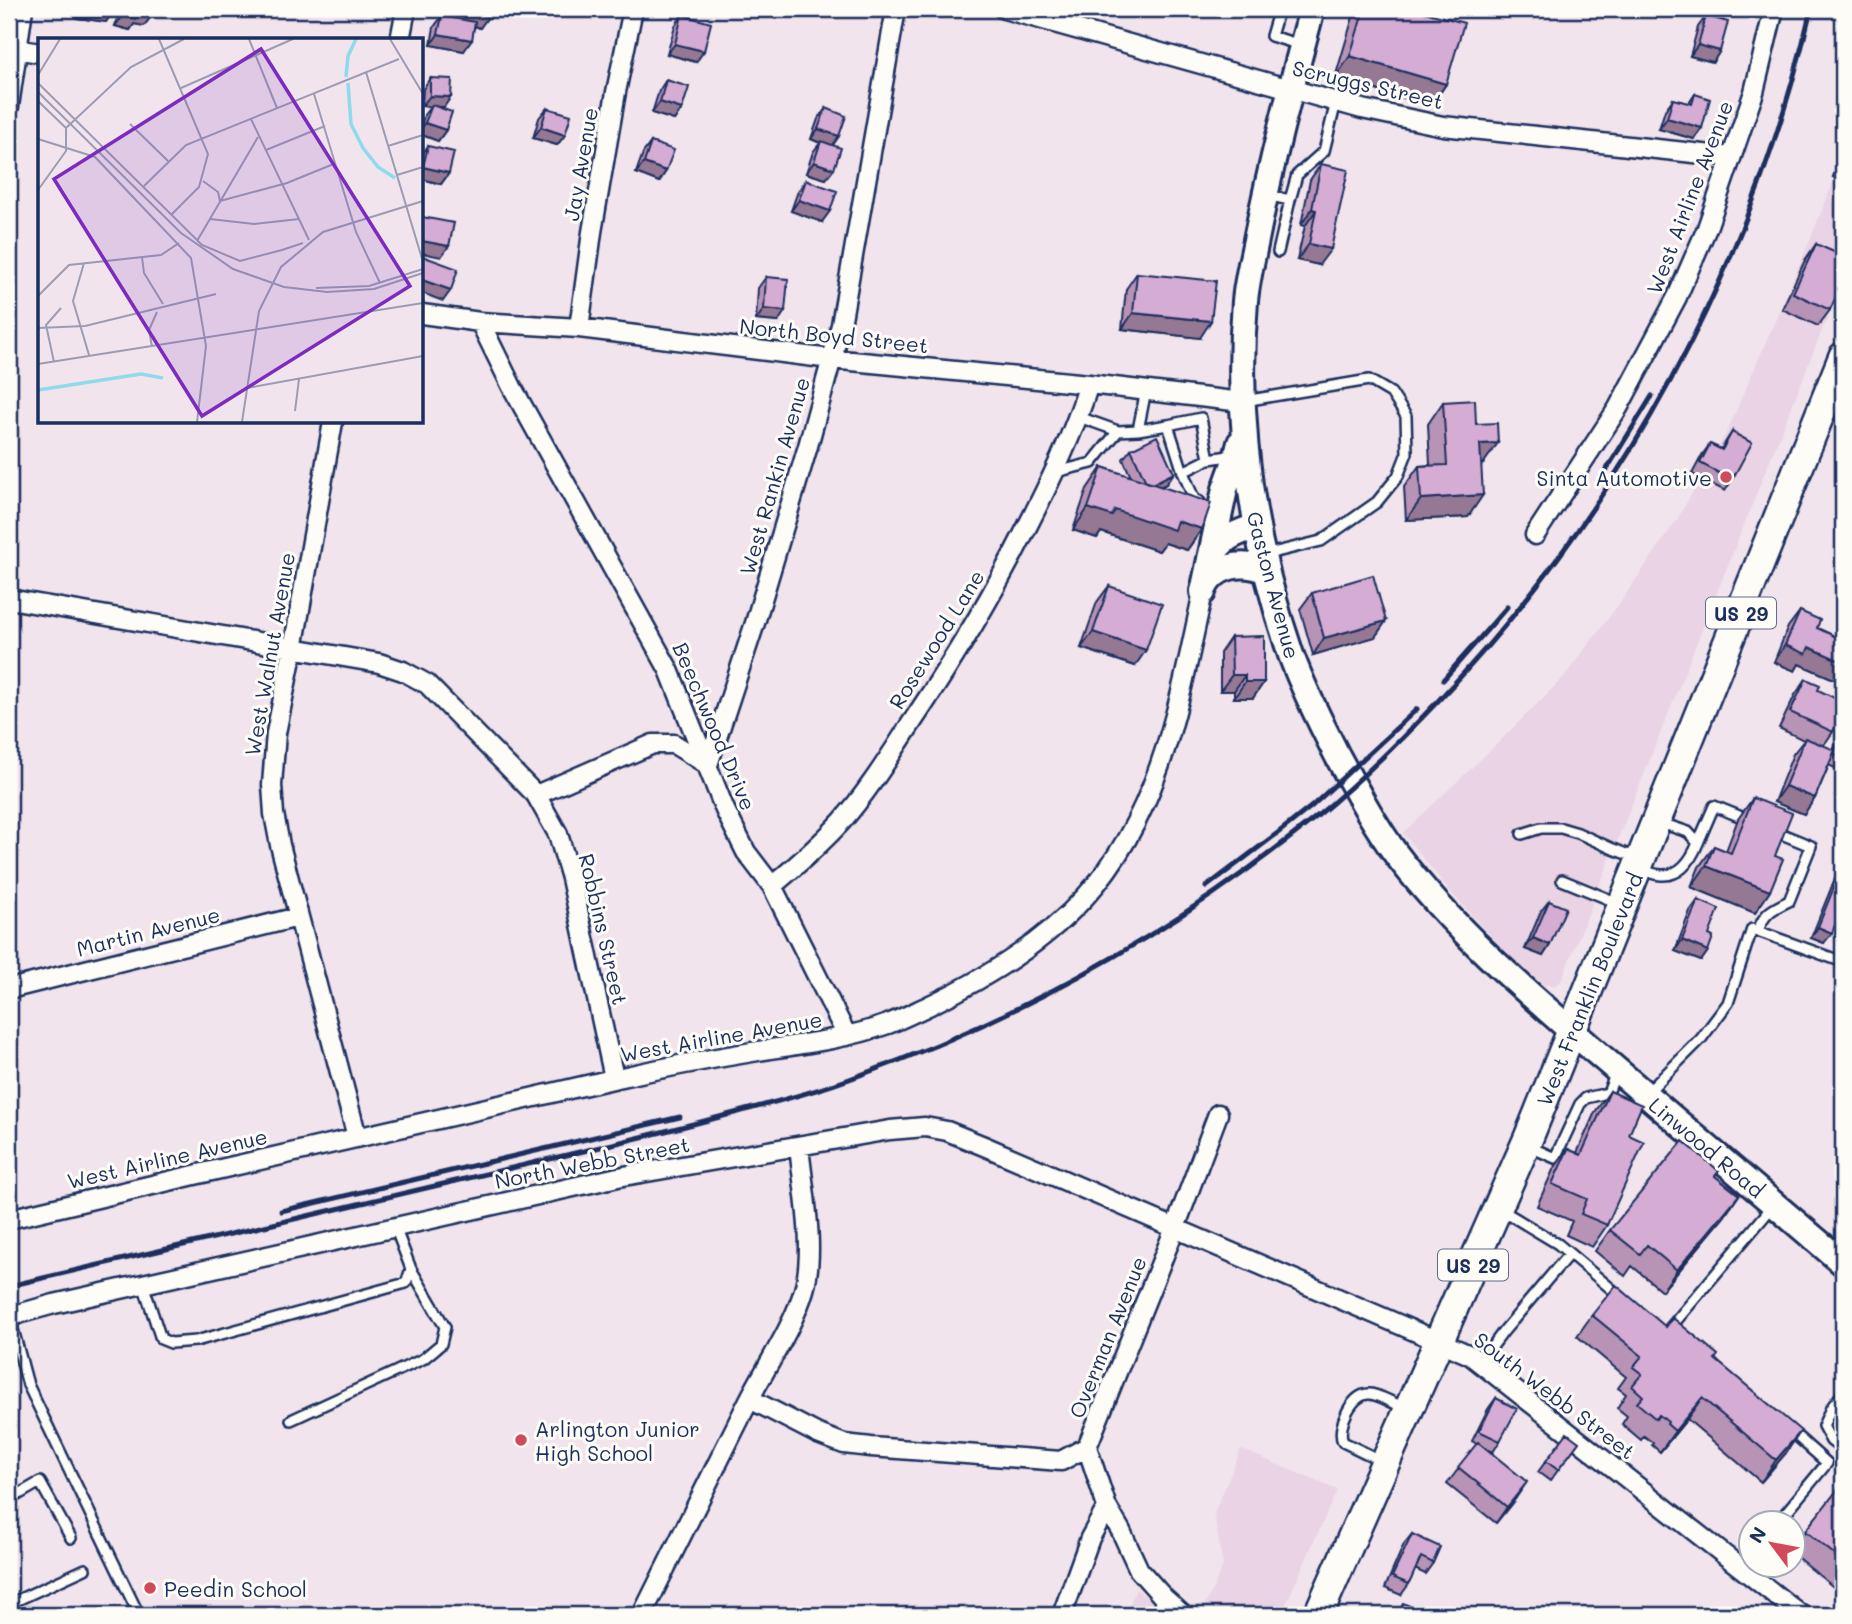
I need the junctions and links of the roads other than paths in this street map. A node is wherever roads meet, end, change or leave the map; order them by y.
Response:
1 (23, 9) edge
2 (406, 9) edge
3 (633, 9) edge
4 (896, 9) edge
5 (1004, 9) edge
6 (1279, 9) edge
7 (1312, 9) edge
8 (1774, 9) edge
9 (400, 38) edge
10 (1302, 46) junction
11 (13, 48) edge
12 (38, 53) edge
13 (1290, 90) junction
14 (1336, 102) junction
15 (9, 106) edge
16 (1731, 157) junction
17 (1265, 195) junction
18 (1290, 200) junction
19 (1279, 252) dead end
20 (424, 314) edge
21 (480, 322) junction
22 (579, 328) junction
23 (831, 359) junction
24 (1842, 365) edge
25 (1089, 384) junction
26 (1146, 390) junction
27 (1199, 397) junction
28 (1243, 412) junction
29 (1079, 417) junction
30 (1200, 418) junction
31 (332, 424) edge
32 (1168, 425) junction
33 (1118, 430) junction
34 (1138, 430) junction
35 (1237, 455) junction
36 (1209, 459) junction
37 (1054, 472) junction
38 (1183, 472) junction
39 (1214, 508) junction
40 (1256, 526) junction
41 (1535, 535) dead end
42 (1210, 558) junction
43 (1264, 563) junction
44 (1203, 592) junction
45 (9, 599) edge
46 (293, 649) junction
47 (708, 765) junction
48 (536, 795) junction
49 (1657, 821) junction
50 (1522, 834) dead end
51 (1698, 843) junction
52 (1640, 864) junction
53 (1562, 880) dead end
54 (772, 886) junction
55 (1623, 904) junction
56 (298, 917) junction
57 (1758, 931) junction
58 (1843, 962) edge
59 (9, 989) edge
60 (1571, 1030) junction
61 (847, 1036) junction
62 (1617, 1070) junction
63 (614, 1079) junction
64 (1645, 1095) junction
65 (1218, 1114) dead end
66 (357, 1137) junction
67 (1525, 1144) junction
68 (799, 1146) junction
69 (1774, 1205) junction
70 (1498, 1208) junction
71 (9, 1219) edge
72 (395, 1227) junction
73 (1175, 1228) junction
74 (1569, 1254) junction
75 (1843, 1263) edge
76 (411, 1269) junction
77 (143, 1284) junction
78 (1625, 1300) edge
79 (10, 1318) edge
80 (1670, 1328) edge
81 (1438, 1341) junction
82 (1480, 1363) junction
83 (1843, 1393) edge
84 (750, 1399) junction
85 (1408, 1410) junction
86 (291, 1420) dead end
87 (1785, 1426) edge
88 (1087, 1447) junction
89 (1843, 1450) edge
90 (1385, 1463) junction
91 (9, 1500) edge
92 (1107, 1507) junction
93 (1790, 1508) edge
94 (71, 1538) dead end
95 (85, 1569) dead end
96 (9, 1604) edge
97 (139, 1615) edge
98 (642, 1615) edge
99 (1062, 1615) edge
100 (1183, 1615) edge
101 (1318, 1615) edge
102 (1801, 1615) edge

1 - 11 street
2 - 9 street
3 - 22 street, Jay Avenue
4 - 23 street, West Rankin Avenue
5 - 13 street, Scruggs Street
6 - 10 lane
7 - 10 main road, Gaston Avenue
8 - 16 street, West Airline Avenue
10 - 13 main road, Gaston Avenue
11 - 12 street
11 - 15 street
13 - 14 street, Scruggs Street
13 - 17 main road, Gaston Avenue
14 - 16 street, Scruggs Street
14 - 18 lane
16 - 41 street, West Airline Avenue
17 - 18 lane
17 - 28 main road, Gaston Avenue
18 - 19 lane
20 - 21 street, North Boyd Street
21 - 22 street, North Boyd Street
21 - 47 street, Beechwood Drive
22 - 23 street, North Boyd Street
23 - 25 street, North Boyd Street
23 - 47 street, West Rankin Avenue
24 - 49 main road, West Franklin Boulevard / US 29
25 - 26 street, North Boyd Street
25 - 29 street, Rosewood Lane
26 - 27 street, North Boyd Street
26 - 34 lane
27 - 28 street, North Boyd Street
27 - 30 lane
28 - 35 main road
28 - 40 main road, Gaston Avenue
28 - 43 lane
29 - 33 lane
29 - 37 street, Rosewood Lane
30 - 32 lane
30 - 36 lane
31 - 46 street, West Walnut Avenue
32 - 34 lane
32 - 38 lane
33 - 34 lane
33 - 37 lane
35 - 36 lane
35 - 39 main road
36 - 38 lane
37 - 54 street, Rosewood Lane
38 - 39 lane
39 - 42 main road
40 - 42 main road
40 - 43 main road, Gaston Avenue
42 - 44 main road
43 - 44 main road
43 - 60 main road, Gaston Avenue
44 - 61 street, West Airline Avenue
45 - 46 street, Robbins Street
46 - 48 street, Robbins Street
46 - 56 street, West Walnut Avenue
47 - 48 street
47 - 54 street, Beechwood Drive
48 - 63 street, Robbins Street
49 - 51 lane
49 - 52 main road, West Franklin Boulevard / US 29
50 - 52 lane
51 - 52 lane
51 - 57 lane
52 - 55 main road, West Franklin Boulevard / US 29
53 - 55 lane
54 - 61 street, Beechwood Drive
55 - 60 main road, West Franklin Boulevard / US 29
56 - 59 street, Martin Avenue
56 - 66 street, West Walnut Avenue
57 - 58 lane
57 - 64 lane
60 - 62 main road, Linwood Road
60 - 67 main road, West Franklin Boulevard / US 29
61 - 63 street, West Airline Avenue
62 - 64 main road, Linwood Road
62 - 67 lane
63 - 66 street, West Airline Avenue
64 - 69 main road, Linwood Road
65 - 73 street, Overman Avenue
66 - 71 street, West Airline Avenue
67 - 70 main road, West Franklin Boulevard / US 29
68 - 72 street, North Webb Street
68 - 73 street, North Webb Street
68 - 84 street
69 - 75 main road, Linwood Road
69 - 80 lane
70 - 74 lane
70 - 81 main road, West Franklin Boulevard / US 29
72 - 76 lane
72 - 77 street, North Webb Street
73 - 81 street, South Webb Street
73 - 88 street, Overman Avenue
74 - 78 lane
74 - 82 lane
76 - 77 lane
76 - 86 lane
77 - 79 street, North Webb Street
79 - 97 lane
81 - 82 street, South Webb Street
81 - 85 main road, West Franklin Boulevard / US 29
82 - 102 street, South Webb Street
83 - 89 lane
84 - 88 street
84 - 98 street
85 - 90 main road, West Franklin Boulevard / US 29
85 - 90 lane
87 - 93 lane
88 - 92 street, Overman Avenue
90 - 101 main road, West Franklin Boulevard / US 29
91 - 94 lane
92 - 99 street
92 - 100 street, Overman Avenue
95 - 96 lane

